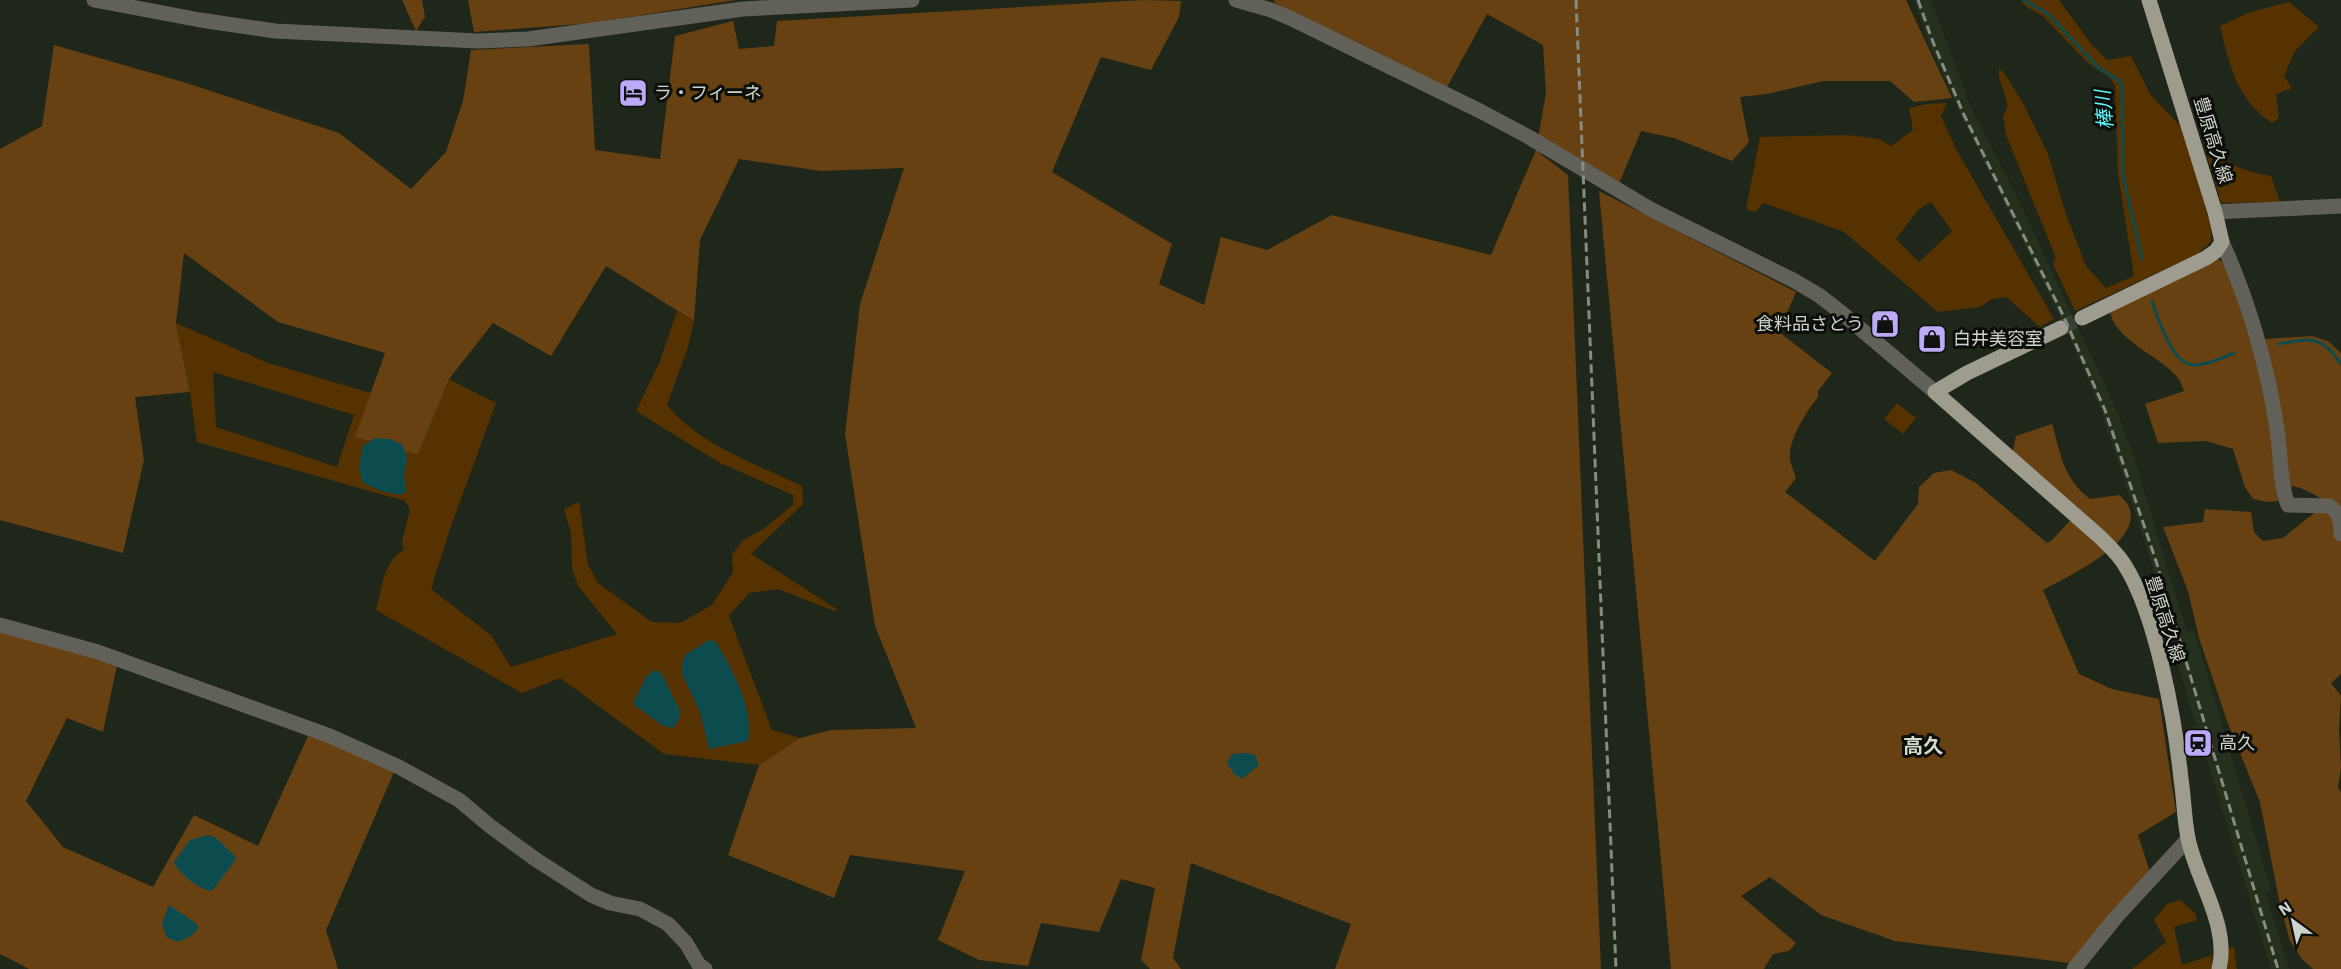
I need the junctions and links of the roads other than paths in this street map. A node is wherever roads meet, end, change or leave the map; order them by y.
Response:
1 (94, 0) edge
2 (912, 0) edge
3 (1236, 0) edge
4 (2149, 0) edge
5 (741, 4) edge
6 (1269, 5) edge
7 (2341, 206) edge
8 (2215, 212) junction
9 (2222, 242) junction
10 (2082, 318) tunnel mouth
11 (2061, 328) tunnel mouth
12 (1935, 393) junction
13 (2341, 534) edge
14 (0, 625) edge
15 (2188, 839) junction
16 (698, 968) edge
17 (2074, 969) edge
18 (2219, 969) edge

1 - 5 street
2 - 5 street
3 - 6 street
4 - 8 main road, 豊原高久線
6 - 12 street
7 - 8 street
8 - 9 main road, 豊原高久線
9 - 10 main road
9 - 13 street
11 - 12 main road
12 - 15 main road, 豊原高久線
14 - 16 street
15 - 17 street
15 - 18 main road, 豊原高久線

